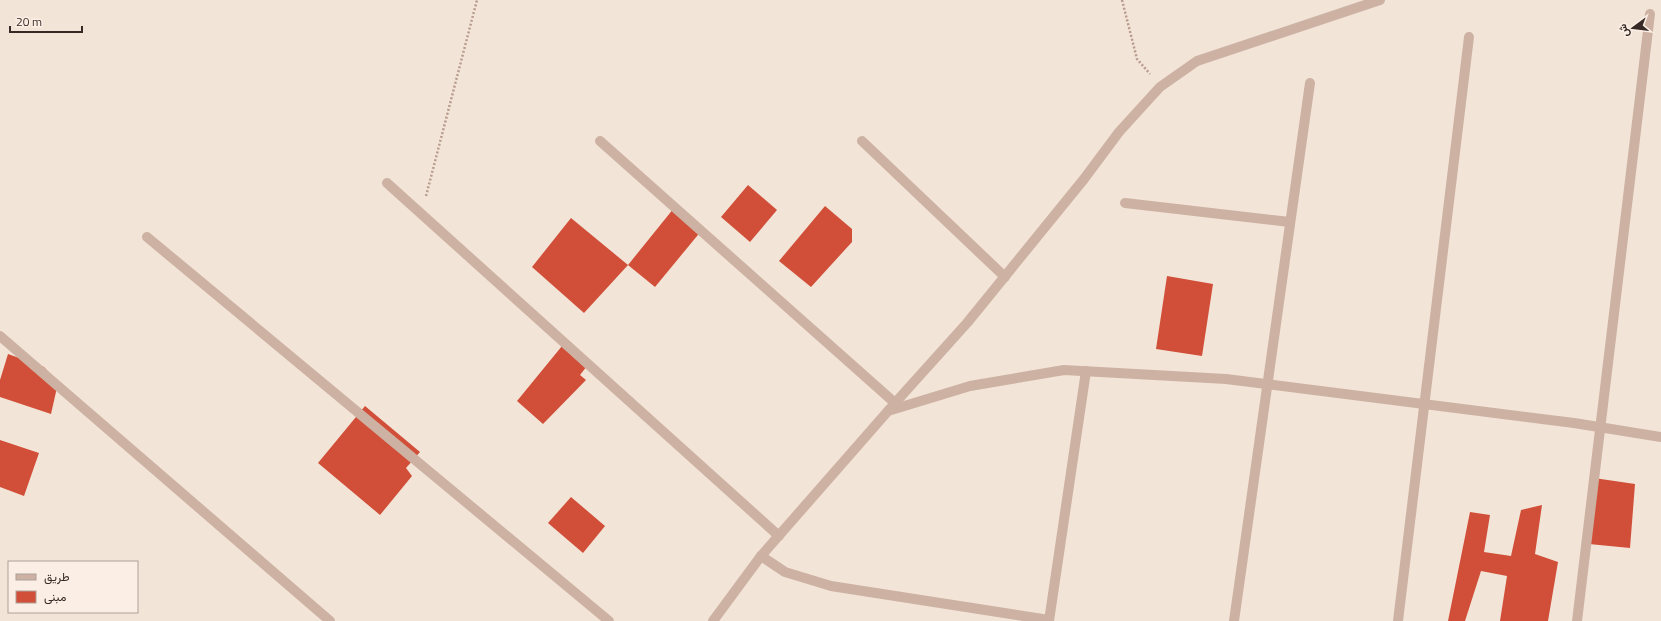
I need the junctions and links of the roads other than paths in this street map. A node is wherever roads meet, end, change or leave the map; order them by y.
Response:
1 (1380, 0) edge
2 (1650, 14) dead end
3 (1469, 37) dead end
4 (1310, 83) dead end
5 (600, 141) dead end
6 (862, 141) dead end
7 (387, 183) dead end
8 (1125, 203) dead end
9 (1290, 222) junction
10 (147, 237) dead end
11 (1005, 276) junction
12 (0, 336) edge
13 (1086, 371) junction
14 (1267, 384) junction
15 (895, 403) junction
16 (1424, 404) junction
17 (888, 411) junction
18 (1600, 428) junction
19 (1661, 437) edge
20 (779, 536) junction
21 (761, 556) junction
22 (1049, 620) edge
23 (330, 621) edge
24 (609, 621) edge
25 (712, 621) edge
26 (1234, 621) edge
27 (1398, 621) edge
28 (1577, 621) edge

1 - 11 street
2 - 18 street
3 - 16 street
4 - 9 street
5 - 15 street
6 - 11 street
7 - 20 street
8 - 9 street
9 - 14 street
10 - 24 street
11 - 15 street
12 - 23 street
13 - 14 street
13 - 17 street
13 - 22 street
14 - 16 street
14 - 26 street
15 - 17 street
16 - 18 street
16 - 27 street
17 - 20 street
18 - 19 street
18 - 28 street
20 - 21 street
21 - 22 street
21 - 25 street

